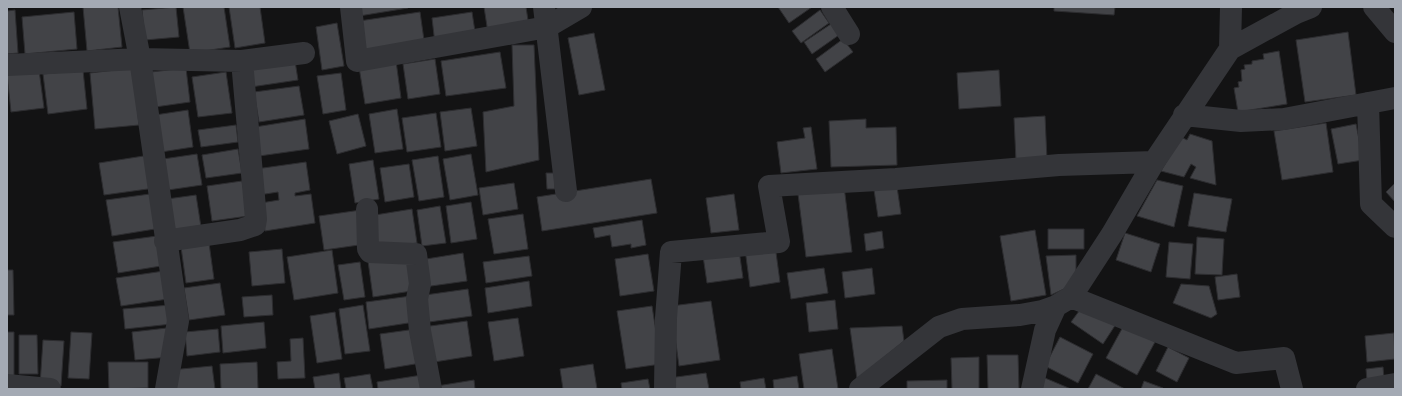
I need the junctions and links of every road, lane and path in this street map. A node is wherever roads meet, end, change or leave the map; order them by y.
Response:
1 (130, 7) edge
2 (351, 7) edge
3 (581, 7) edge
4 (832, 7) edge
5 (1231, 7) edge
6 (1311, 7) edge
7 (545, 17) edge
8 (849, 34) dead end
9 (1230, 49) junction
10 (304, 53) dead end
11 (140, 59) junction
12 (242, 61) junction
13 (7, 65) edge
14 (1395, 98) edge
15 (1368, 104) junction
16 (1184, 115) junction
17 (1154, 162) junction
18 (566, 191) dead end
19 (367, 209) dead end
20 (1395, 227) edge
21 (165, 241) junction
22 (1063, 301) junction
23 (1395, 384) edge
24 (7, 385) edge
25 (50, 389) edge
26 (166, 389) edge
27 (431, 389) edge
28 (665, 389) edge
29 (860, 389) edge
30 (1032, 389) edge
31 (1292, 389) edge
32 (1367, 389) edge

1 - 11 street
2 - 7 street
3 - 7 street
4 - 8 street
5 - 9 street
6 - 9 street
7 - 18 street
9 - 16 street
10 - 12 street
11 - 12 street
11 - 13 street
11 - 21 street
12 - 21 street
14 - 15 street
15 - 16 street
15 - 20 street
16 - 17 street
17 - 22 street
17 - 28 street
19 - 27 street
21 - 26 street
22 - 29 street
22 - 30 street
22 - 31 street
23 - 32 street
24 - 25 street

